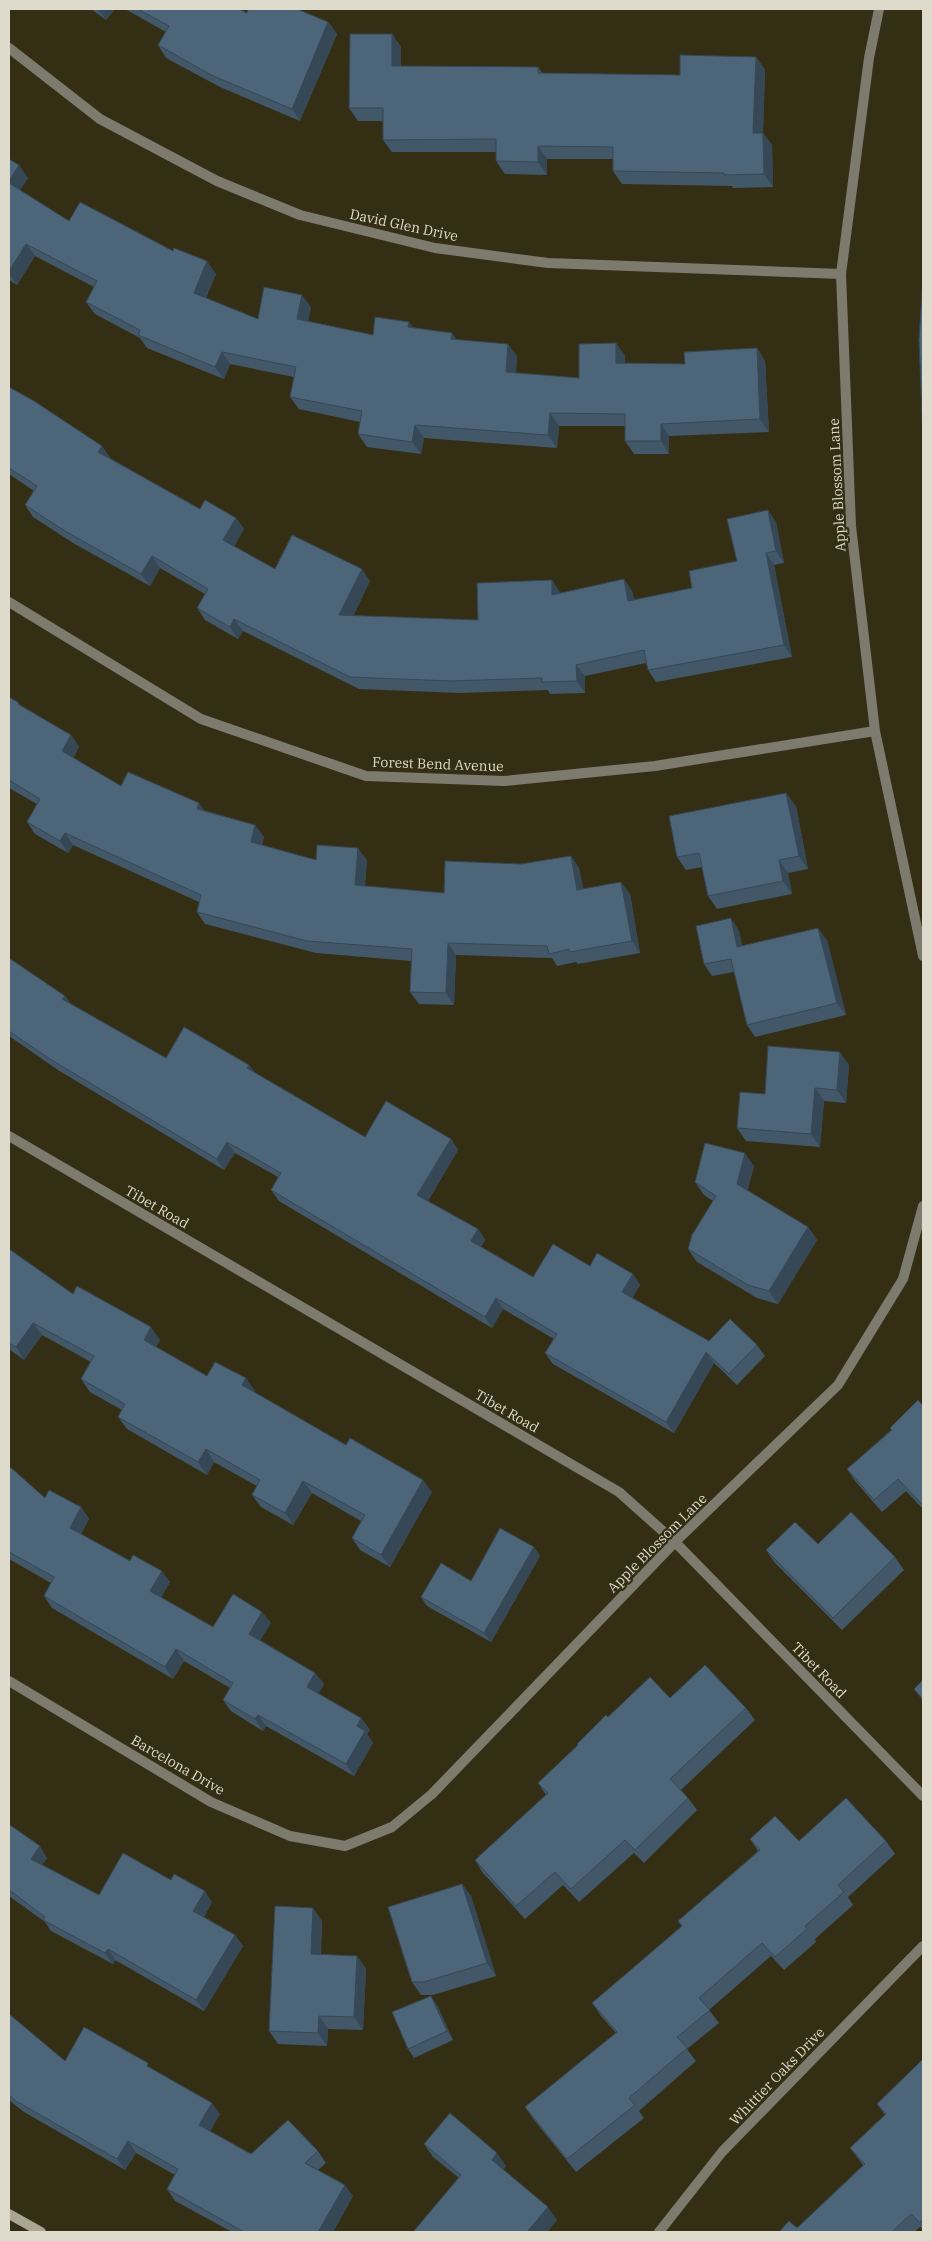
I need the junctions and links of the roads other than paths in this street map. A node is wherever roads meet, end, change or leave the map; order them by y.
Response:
1 (879, 9) edge
2 (9, 48) edge
3 (841, 274) junction
4 (9, 602) edge
5 (875, 731) junction
6 (923, 956) edge
7 (9, 1136) edge
8 (923, 1206) edge
9 (675, 1542) junction
10 (9, 1682) edge
11 (923, 1796) edge
12 (344, 1846) joint
13 (923, 1946) edge
14 (9, 2214) edge
15 (41, 2232) edge
16 (659, 2232) edge

1 - 3 street, Apple Blossom Lane
2 - 3 street, David Glen Drive
3 - 5 street, Apple Blossom Lane
4 - 5 street, Forest Bend Avenue
5 - 6 street, Apple Blossom Lane
7 - 9 street, Tibet Road
8 - 9 street, Apple Blossom Lane
9 - 11 street, Tibet Road
9 - 12 street, Apple Blossom Lane
10 - 12 street, Barcelona Drive
13 - 16 street, Whittier Oaks Drive
14 - 15 main road

